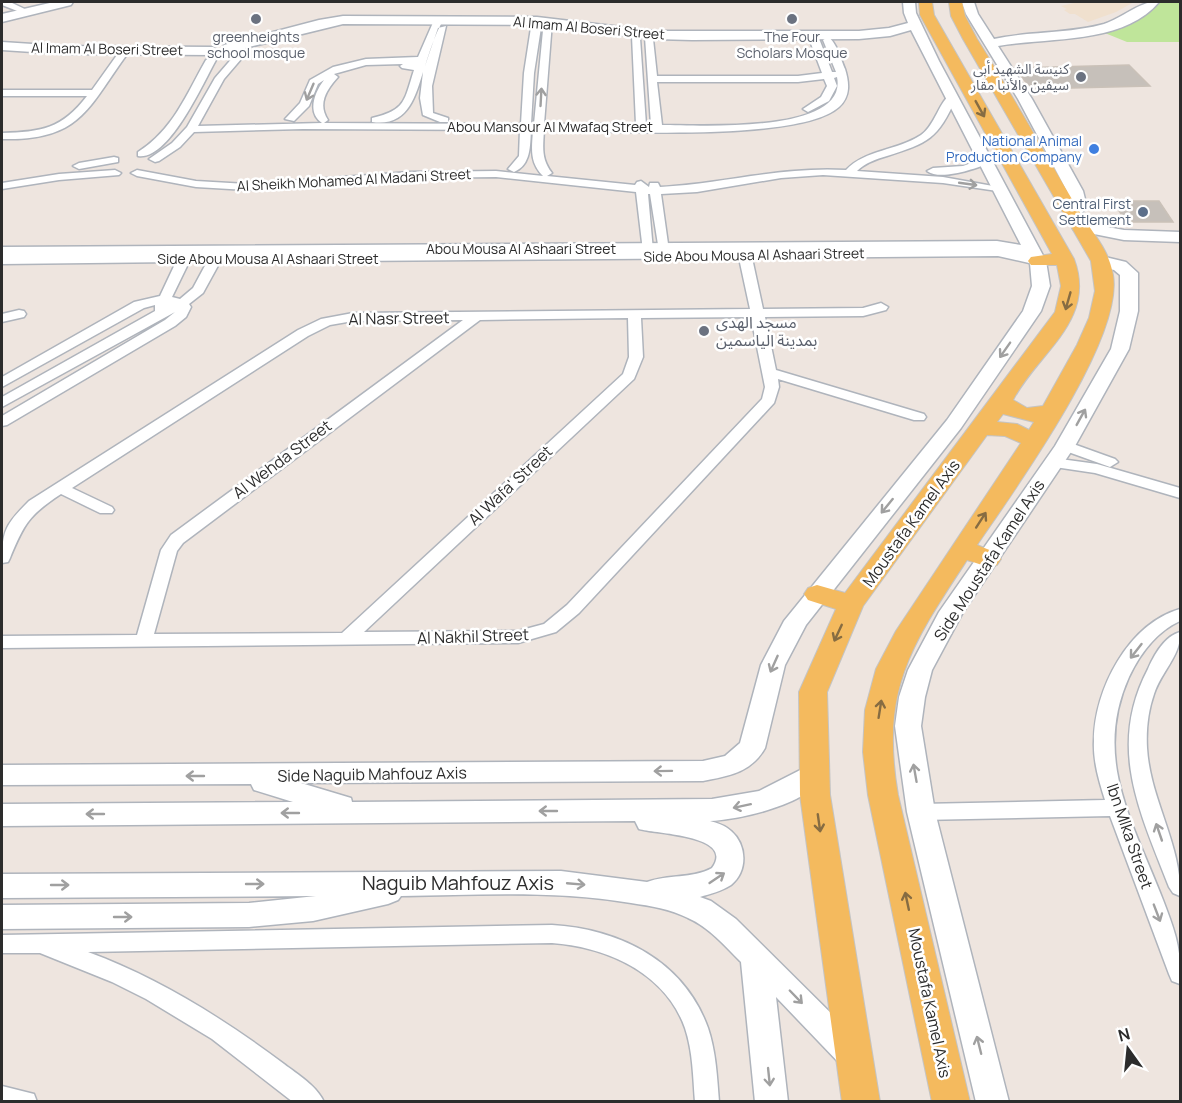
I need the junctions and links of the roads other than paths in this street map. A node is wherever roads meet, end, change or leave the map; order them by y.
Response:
1 (3, 2) edge
2 (67, 2) edge
3 (912, 2) edge
4 (955, 2) edge
5 (968, 2) edge
6 (1136, 2) edge
7 (1153, 2) edge
8 (28, 6) edge
9 (2, 12) edge
10 (2, 18) edge
11 (441, 23) junction
12 (542, 24) junction
13 (915, 25) junction
14 (981, 30) junction
15 (642, 38) junction
16 (843, 38) junction
17 (1006, 38) junction
18 (821, 40) junction
19 (2, 46) edge
20 (2, 53) edge
21 (118, 53) junction
22 (236, 53) junction
23 (210, 56) junction
24 (991, 56) junction
25 (938, 58) junction
26 (420, 64) junction
27 (431, 70) junction
28 (834, 78) junction
29 (653, 79) junction
30 (2, 95) edge
31 (86, 95) junction
32 (951, 98) junction
33 (197, 119) junction
34 (290, 120) junction
35 (323, 120) junction
36 (372, 120) junction
37 (444, 120) junction
38 (304, 123) junction
39 (417, 123) junction
40 (525, 123) junction
41 (540, 123) junction
42 (640, 124) junction
43 (656, 124) junction
44 (191, 129) junction
45 (2, 130) edge
46 (29, 132) junction
47 (2, 136) edge
48 (127, 156) junction
49 (985, 161) junction
50 (154, 163) junction
51 (514, 169) junction
52 (850, 171) junction
53 (115, 173) junction
54 (137, 173) junction
55 (546, 173) junction
56 (2, 180) edge
57 (2, 186) edge
58 (642, 188) junction
59 (655, 188) junction
60 (1000, 190) junction
61 (1077, 215) junction
62 (1024, 233) junction
63 (1180, 237) edge
64 (1124, 241) junction
65 (1180, 244) edge
66 (190, 246) junction
67 (655, 246) junction
68 (2, 247) edge
69 (50, 249) junction
70 (2, 252) edge
71 (745, 255) junction
72 (215, 259) junction
73 (1064, 259) junction
74 (1100, 259) junction
75 (2, 260) edge
76 (1038, 261) junction
77 (164, 299) junction
78 (182, 303) junction
79 (881, 307) dead end
80 (19, 314) dead end
81 (634, 314) junction
82 (756, 314) junction
83 (157, 315) junction
84 (475, 317) junction
85 (2, 318) edge
86 (769, 372) junction
87 (2, 383) edge
88 (1001, 399) junction
89 (2, 403) edge
90 (1055, 409) junction
91 (919, 417) dead end
92 (2, 422) edge
93 (980, 428) junction
94 (1034, 441) junction
95 (1059, 454) junction
96 (1180, 481) edge
97 (60, 488) junction
98 (1180, 493) edge
99 (106, 510) dead end
100 (962, 549) junction
101 (2, 558) edge
102 (987, 559) junction
103 (817, 594) junction
104 (851, 604) junction
105 (1180, 615) edge
106 (1180, 638) edge
107 (346, 639) junction
108 (144, 640) junction
109 (2, 642) edge
110 (814, 773) junction
111 (2, 776) edge
112 (229, 776) junction
113 (1117, 808) junction
114 (597, 811) junction
115 (357, 812) junction
116 (921, 812) junction
117 (2, 815) edge
118 (414, 883) junction
119 (2, 886) edge
120 (1180, 887) edge
121 (640, 892) junction
122 (2, 918) edge
123 (37, 943) junction
124 (2, 944) edge
125 (756, 956) junction
126 (1180, 974) edge
127 (853, 1056) junction
128 (2, 1097) edge
129 (25, 1101) edge
130 (312, 1101) edge
131 (707, 1101) edge
132 (772, 1101) edge
133 (861, 1101) edge
134 (951, 1101) edge
135 (993, 1101) edge

1 - 8 street
2 - 8 street
3 - 13 street
3 - 25 main road, Moustafa Kamel Axis
4 - 24 main road, Moustafa Kamel Axis
5 - 14 street
6 - 17 street
7 - 17 street
8 - 9 street
8 - 10 street
11 - 12 street, Al Imam Al Boseri Street
11 - 22 street, Al Imam Al Boseri Street
11 - 26 street
11 - 27 street
12 - 15 street, Al Imam Al Boseri Street
12 - 16 street, Al Imam Al Boseri Street
12 - 40 street
41 -> 12 street
13 - 16 street, Al Imam Al Boseri Street
13 - 25 street
14 - 17 street
14 - 24 street
15 - 18 street, Al Imam Al Boseri Street
15 - 29 street
15 - 42 street
16 - 18 street, Al Imam Al Boseri Street
16 - 25 street, Al Imam Al Boseri Street
17 - 24 street
18 - 28 street, Abou Mansour Al Mwafaq Street
19 - 21 street, Al Imam Al Boseri Street
20 - 21 street, Al Imam Al Boseri Street
21 - 23 street, Al Imam Al Boseri Street
21 - 31 street
22 - 23 street, Al Imam Al Boseri Street
22 - 33 street
23 - 48 street
24 - 61 main road, Moustafa Kamel Axis
25 - 32 street
25 -> 73 main road, Moustafa Kamel Axis
26 - 27 street
26 -> 34 street
26 - 35 street
26 - 36 street
27 - 37 street
28 - 29 street
28 - 43 street, Abou Mansour Al Mwafaq Street
28 - 43 street, Abou Mansour Al Mwafaq Street
29 - 43 street
30 - 31 street
31 - 46 street
32 - 49 street
32 - 52 street
33 - 34 street, Abou Mansour Al Mwafaq Street
33 - 44 street
34 - 38 street, Abou Mansour Al Mwafaq Street
35 - 36 street, Abou Mansour Al Mwafaq Street
35 - 38 street, Abou Mansour Al Mwafaq Street
36 - 39 street, Abou Mansour Al Mwafaq Street
37 - 39 street, Abou Mansour Al Mwafaq Street
37 - 40 street, Abou Mansour Al Mwafaq Street
38 - 39 street, Abou Mansour Al Mwafaq Street
38 - 44 street, Abou Mansour Al Mwafaq Street
39 - 40 street, Abou Mansour Al Mwafaq Street
40 - 41 street, Abou Mansour Al Mwafaq Street
40 - 51 street
41 - 42 street, Abou Mansour Al Mwafaq Street
41 - 55 street
42 - 43 street, Abou Mansour Al Mwafaq Street
44 - 50 street
45 - 46 street
46 - 47 street
48 - 50 street, Al Sheikh Mohamed Al Madani Street
48 - 53 street
48 - 56 street
49 - 52 street, Al Sheikh Mohamed Al Madani Street
49 - 60 street
50 - 51 street, Al Sheikh Mohamed Al Madani Street
50 - 54 street
51 - 55 street, Al Sheikh Mohamed Al Madani Street
52 - 59 street, Al Sheikh Mohamed Al Madani Street
52 -> 60 street, Al Sheikh Mohamed Al Madani Street
53 - 54 street
53 - 57 street
54 - 58 street, Al Sheikh Mohamed Al Madani Street
55 - 58 street, Al Sheikh Mohamed Al Madani Street
58 - 59 street, Al Sheikh Mohamed Al Madani Street
58 - 67 street
59 - 67 street
60 - 62 street
61 - 64 street
61 - 74 main road, Moustafa Kamel Axis
62 - 67 street, Abou Mousa Al Ashaari Street
62 - 76 street
63 - 64 street
64 - 65 street
64 - 74 street
66 - 67 street, Abou Mousa Al Ashaari Street
66 - 69 street, Abou Mousa Al Ashaari Street
66 - 72 street, Side Abou Mousa Al Ashaari Street
66 - 75 street, Side Abou Mousa Al Ashaari Street
66 - 77 street
67 - 69 street, Abou Mousa Al Ashaari Street
67 - 76 street, Abou Mousa Al Ashaari Street
68 - 69 street, Abou Mousa Al Ashaari Street
69 - 70 street, Abou Mousa Al Ashaari Street
71 - 72 street, Side Abou Mousa Al Ashaari Street
71 - 76 street, Side Abou Mousa Al Ashaari Street
71 - 82 street, Al Nakhil Street
72 - 78 street
73 - 76 main road
73 -> 88 main road, Moustafa Kamel Axis
74 - 90 main road, Moustafa Kamel Axis
95 -> 74 street, Side Moustafa Kamel Axis
76 -> 103 street
77 - 78 street
77 - 83 street
77 - 87 street
78 - 83 street
78 - 92 street
79 - 82 street, Al Nasr Street
80 - 85 street
81 - 82 street, Al Nasr Street
81 - 84 street, Al Nasr Street
81 - 107 street, Al Wafa' Street
82 - 86 street, Al Nakhil Street
83 - 89 street
84 - 97 street, Al Nasr Street
84 - 108 street, Al Wehda Street
86 - 91 street
86 - 107 street, Al Nakhil Street
88 - 90 main road
88 - 93 main road, Moustafa Kamel Axis
90 - 94 main road, Moustafa Kamel Axis
93 - 94 main road
93 - 104 main road, Moustafa Kamel Axis
100 -> 94 main road, Moustafa Kamel Axis
95 - 96 street
95 - 98 street
95 - 102 street, Side Moustafa Kamel Axis
97 - 99 street
97 - 101 street, Al Nasr Street
100 - 102 main road
134 -> 100 main road, Moustafa Kamel Axis
116 -> 102 street, Side Moustafa Kamel Axis
103 - 104 main road
103 -> 112 street, Side Naguib Mahfouz Axis
104 -> 110 main road, Moustafa Kamel Axis
105 -> 113 street, Ibn Mlka Street
120 -> 106 street, Ibn Mlka Street
107 - 108 street, Al Nakhil Street
108 - 109 street, Al Nakhil Street
110 -> 114 street
110 -> 127 main road, Moustafa Kamel Axis
112 -> 111 street, Side Naguib Mahfouz Axis
112 - 115 street
113 - 116 street
113 -> 126 street, Ibn Mlka Street
114 -> 115 street
121 -> 114 street
115 -> 117 street
135 -> 116 street, Side Moustafa Kamel Axis
119 -> 118 street, Naguib Mahfouz Axis
118 -> 121 street, Naguib Mahfouz Axis
122 -> 118 street
121 - 125 street, Naguib Mahfouz Axis
123 - 124 street
123 - 130 street
123 - 131 street
125 -> 127 street, Naguib Mahfouz Axis
125 -> 132 street
127 - 133 main road, Moustafa Kamel Axis
128 - 129 street

